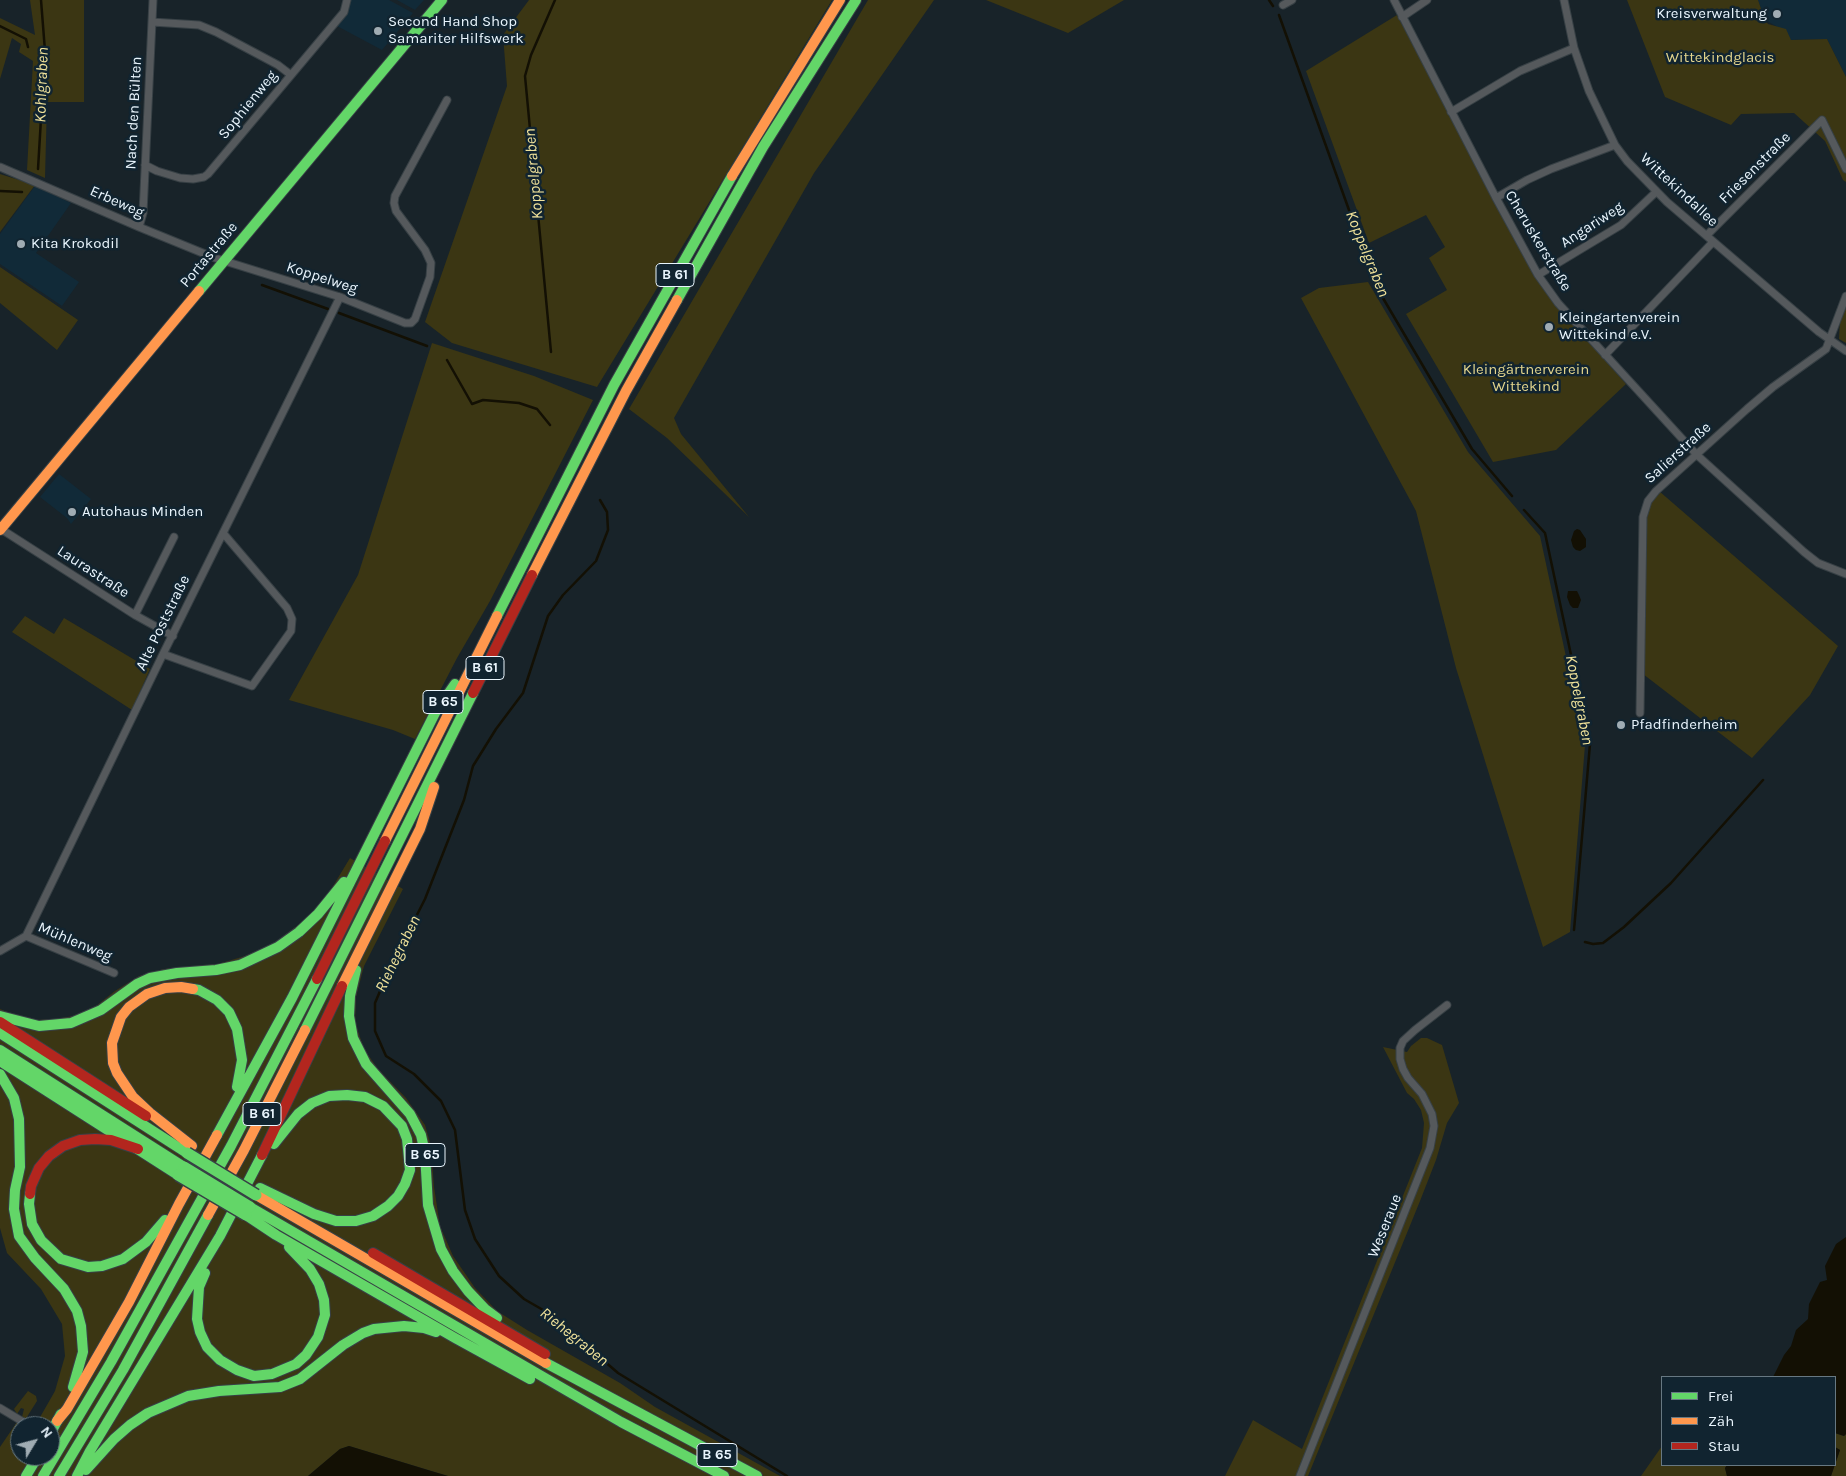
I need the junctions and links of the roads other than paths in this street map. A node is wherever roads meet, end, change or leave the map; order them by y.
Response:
1 (152, 0) edge
2 (347, 0) edge
3 (442, 0) edge
4 (840, 0) edge
5 (856, 0) edge
6 (1292, 0) edge
7 (1394, 0) edge
8 (1427, 0) edge
9 (1564, 0) edge
10 (1283, 6) dead end
11 (1402, 17) junction
12 (152, 22) junction
13 (1574, 48) junction
14 (291, 75) junction
15 (447, 100) dead end
16 (1451, 112) junction
17 (1616, 145) junction
18 (145, 165) junction
19 (0, 167) edge
20 (1846, 169) edge
21 (1656, 192) junction
22 (1496, 198) junction
23 (139, 227) junction
24 (1707, 236) junction
25 (1714, 242) junction
26 (224, 260) junction
27 (1538, 275) junction
28 (1846, 296) edge
29 (340, 297) junction
30 (1830, 340) junction
31 (1846, 351) edge
32 (1605, 355) junction
33 (1697, 455) junction
34 (1, 530) edge
35 (223, 532) junction
36 (174, 537) dead end
37 (1846, 574) edge
38 (136, 615) junction
39 (173, 636) junction
40 (481, 647) junction
41 (163, 654) junction
42 (1640, 713) dead end
43 (448, 742) junction
44 (363, 856) junction
45 (26, 936) junction
46 (365, 939) junction
47 (0, 951) edge
48 (114, 973) dead end
49 (1447, 1005) dead end
50 (0, 1016) edge
51 (0, 1022) edge
52 (0, 1033) edge
53 (0, 1050) edge
54 (0, 1061) edge
55 (0, 1074) edge
56 (234, 1101) junction
57 (138, 1149) junction
58 (190, 1150) junction
59 (258, 1164) junction
60 (181, 1171) junction
61 (258, 1192) junction
62 (179, 1204) junction
63 (248, 1211) junction
64 (276, 1235) junction
65 (220, 1236) junction
66 (455, 1338) junction
67 (541, 1351) junction
68 (0, 1408) edge
69 (12, 1416) edge
70 (59, 1416) edge
71 (60, 1417) edge
72 (621, 1422) junction
73 (677, 1434) junction
74 (43, 1476) edge
75 (58, 1476) edge
76 (77, 1476) edge
77 (82, 1476) edge
78 (724, 1476) edge
79 (757, 1476) edge
80 (1300, 1476) edge

1 - 12 street, Nach den Bülten
2 - 14 street, Sophienweg
3 - 26 main road, Portastraße
4 - 40 main road, B 61
5 - 43 main road, B 61
6 - 10 street
7 - 11 street, Cheruskerstraße
8 - 11 street
9 - 13 street, Wittekindallee
11 - 16 street, Cheruskerstraße
12 - 14 street
12 - 18 street, Nach den Bülten
13 - 16 street
13 - 17 street, Wittekindallee
14 - 18 street, Sophienweg
15 - 29 street, Koppelweg
16 - 22 street, Cheruskerstraße
17 - 21 street, Wittekindallee
17 - 22 street
18 - 23 street, Nach den Bülten
19 - 23 street, Erbeweg
20 - 24 street, Friesenstraße
21 - 24 street, Wittekindallee
21 - 27 street, Angariweg
22 - 27 street, Cheruskerstraße
23 - 26 street, Erbeweg
24 - 25 street, Wittekindallee
25 - 30 street, Wittekindallee
25 - 32 street
26 - 29 street, Koppelweg
26 - 34 main road, Portastraße
27 - 32 street, Cheruskerstraße
28 - 30 street, Salierstraße
29 - 35 street, Alte Poststraße
30 - 31 street, Wittekindallee
30 - 33 street, Salierstraße
32 - 33 street, Cheruskerstraße
33 - 37 street, Cheruskerstraße
33 - 42 street, Salierstraße
34 - 38 street, Laurastraße
35 - 39 street, Alte Poststraße
35 - 41 street
36 - 38 street
38 - 39 street, Laurastraße
39 - 41 street, Alte Poststraße
40 - 44 main road, B 65
40 - 74 main road, B 61
41 - 45 street, Alte Poststraße
43 - 46 main road, B 65
43 - 75 main road, B 61
44 - 50 main road
44 - 56 main road, B 65
45 - 47 street
45 - 48 street, Mühlenweg
46 - 59 main road
46 - 67 main road, B 65
49 - 80 street, Weseraue
51 - 58 main road
52 - 58 main road
53 - 60 main road
54 - 57 main road
55 - 70 main road
56 - 58 main road
56 - 62 main road, B 65
57 - 60 main road, B 65
57 - 62 main road, B 65
58 - 61 main road, bridge
59 - 61 main road
59 - 65 main road
60 - 63 main road, bridge
61 - 67 main road
61 - 73 main road
62 - 71 main road
63 - 64 main road, B 65
63 - 72 main road
64 - 65 main road
64 - 66 main road, B 65
65 - 76 main road
66 - 72 main road, B 65
66 - 77 main road
67 - 73 main road, B 65
68 - 69 street
72 - 78 main road, B 65
73 - 79 main road, B 65

